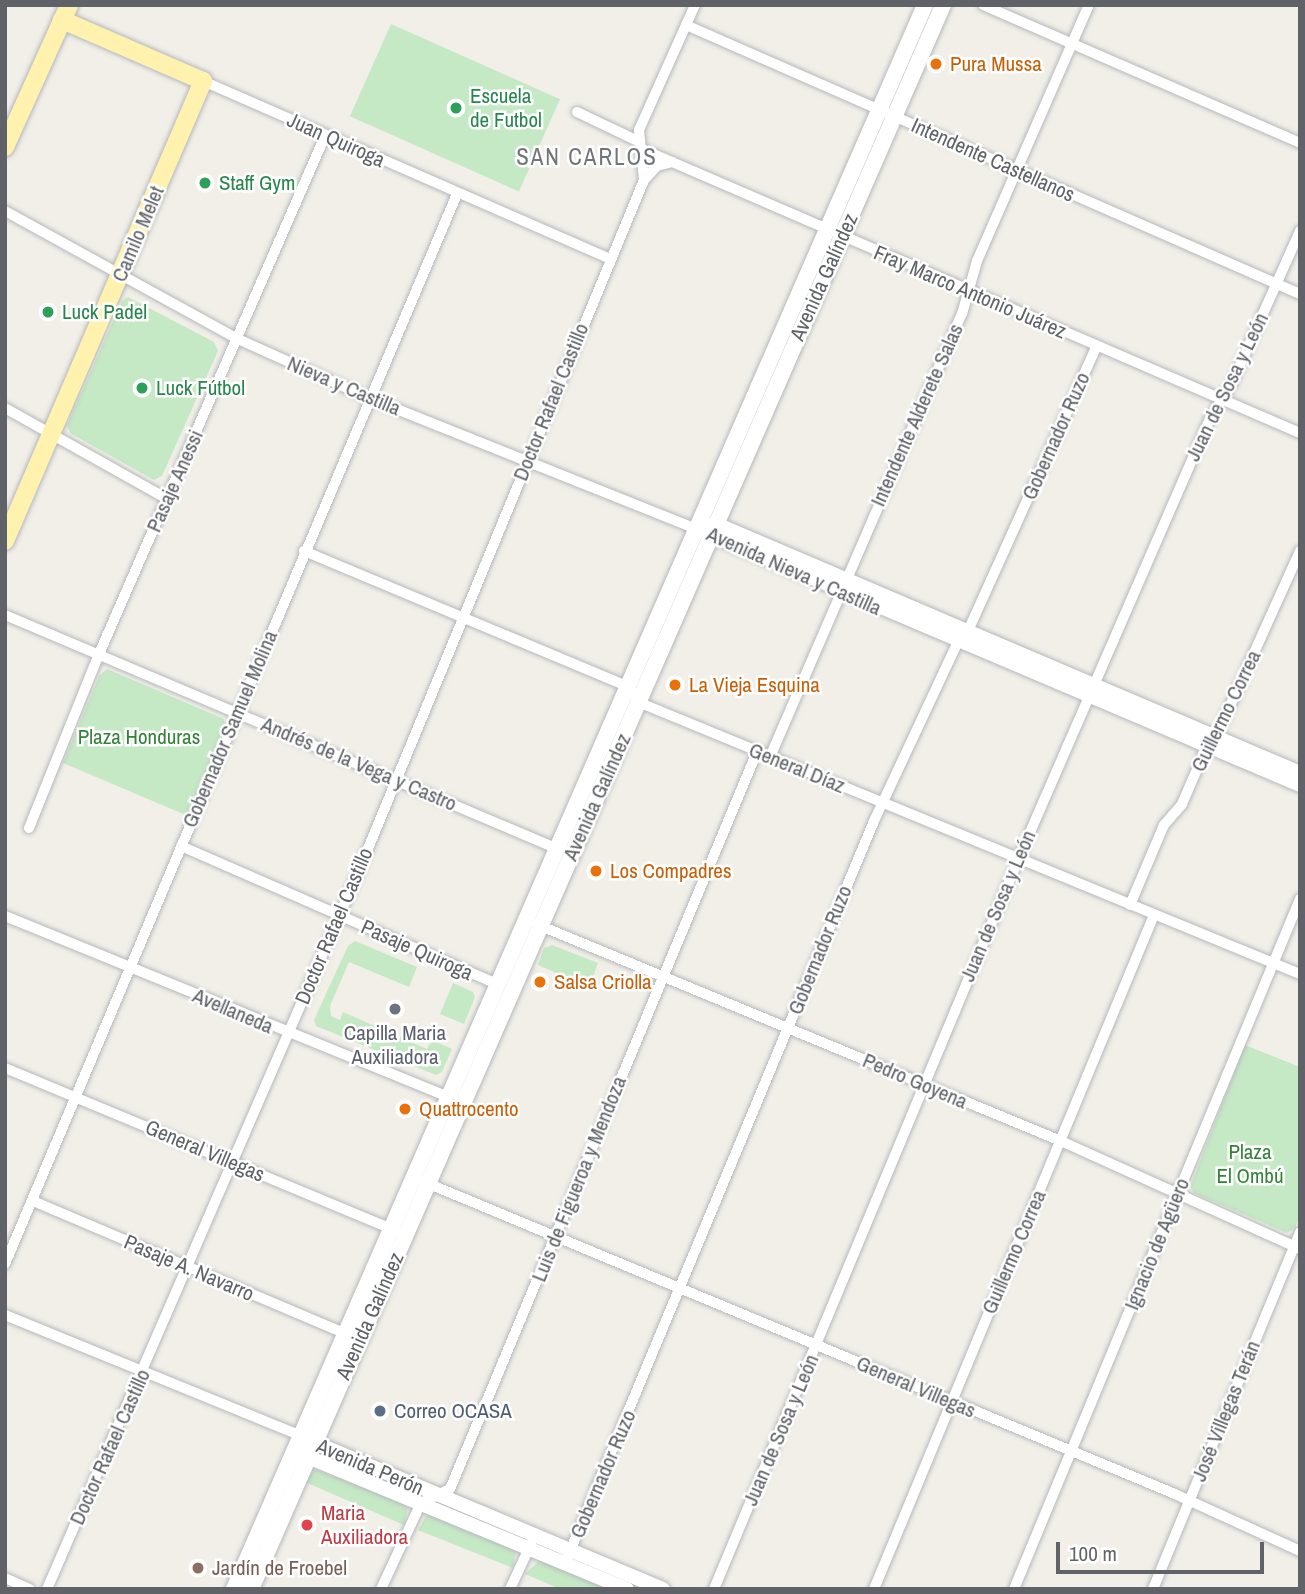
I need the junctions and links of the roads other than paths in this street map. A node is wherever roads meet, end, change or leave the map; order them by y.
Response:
1 (695, 5) edge
2 (925, 5) edge
3 (943, 5) edge
4 (983, 5) edge
5 (1089, 5) edge
6 (66, 13) edge
7 (687, 25) junction
8 (1072, 44) junction
9 (203, 81) junction
10 (888, 112) junction
11 (577, 113) dead end
12 (325, 136) junction
13 (1300, 143) edge
14 (641, 146) junction
15 (5, 147) edge
16 (672, 162) junction
17 (1017, 172) junction
18 (644, 180) junction
19 (457, 194) junction
20 (5, 211) edge
21 (1300, 231) edge
22 (835, 232) junction
23 (610, 259) junction
24 (121, 274) junction
25 (1276, 284) junction
26 (968, 290) junction
27 (1300, 294) edge
28 (238, 339) junction
29 (1096, 347) junction
30 (369, 398) junction
31 (1222, 400) junction
32 (5, 408) edge
33 (1300, 433) edge
34 (51, 434) junction
35 (527, 461) junction
36 (167, 499) junction
37 (708, 530) junction
38 (5, 541) edge
39 (304, 551) junction
40 (1300, 551) edge
41 (843, 585) junction
42 (5, 615) edge
43 (462, 618) junction
44 (963, 637) junction
45 (99, 654) junction
46 (629, 687) junction
47 (1091, 691) junction
48 (638, 702) junction
49 (237, 712) junction
50 (1211, 742) junction
51 (757, 752) junction
52 (770, 757) junction
53 (1300, 773) edge
54 (396, 781) junction
55 (1300, 785) edge
56 (884, 804) junction
57 (29, 828) dead end
58 (181, 846) junction
59 (558, 849) junction
60 (1018, 860) junction
61 (1300, 899) edge
62 (1130, 905) junction
63 (1154, 915) junction
64 (5, 916) edge
65 (340, 916) junction
66 (534, 923) junction
67 (1272, 963) junction
68 (131, 967) junction
69 (1300, 974) edge
70 (663, 975) junction
71 (499, 985) junction
72 (789, 1027) junction
73 (287, 1034) junction
74 (5, 1068) edge
75 (923, 1084) junction
76 (76, 1097) junction
77 (456, 1101) junction
78 (1061, 1141) junction
79 (233, 1163) junction
80 (421, 1181) junction
81 (1178, 1194) junction
82 (33, 1201) junction
83 (399, 1231) junction
84 (1300, 1232) edge
85 (556, 1236) junction
86 (1297, 1248) edge
87 (5, 1264) edge
88 (189, 1267) junction
89 (681, 1289) junction
90 (5, 1315) edge
91 (346, 1334) junction
92 (817, 1346) junction
93 (143, 1374) junction
94 (951, 1401) junction
95 (308, 1446) junction
96 (1071, 1452) junction
97 (438, 1495) junction
98 (1189, 1502) junction
99 (421, 1503) junction
100 (532, 1542) junction
101 (1300, 1551) edge
102 (568, 1557) junction
103 (5, 1578) edge
104 (30, 1589) edge
105 (47, 1589) edge
106 (234, 1589) edge
107 (251, 1589) edge
108 (381, 1589) edge
109 (510, 1589) edge
110 (627, 1589) edge
111 (663, 1589) edge
112 (714, 1589) edge
113 (874, 1589) edge
114 (1014, 1589) edge
115 (1153, 1589) edge

1 - 7 street
2 - 10 main road, Avenida Galíndez
3 - 10 main road, Avenida Galíndez
4 - 8 street
5 - 8 street, Intendente Alderete Salas
6 - 9 main road, Juan Quiroga
6 - 15 main road
7 - 10 street, Intendente Castellanos
7 - 14 street
8 - 13 street
8 - 17 street, Intendente Alderete Salas
9 - 12 street, Juan Quiroga
9 - 24 main road, Camilo Melet
10 - 17 street, Intendente Castellanos
10 - 22 main road, Avenida Galíndez
11 - 14 street, Fray Marco Antonio Juárez
12 - 19 street, Juan Quiroga
12 - 28 street, Pasaje Anessi
14 - 16 street, Fray Marco Antonio Juárez
14 - 18 street
16 - 18 street
16 - 22 street, Fray Marco Antonio Juárez
17 - 25 street, Intendente Castellanos
17 - 26 street, Intendente Alderete Salas
18 - 23 street, Doctor Rafael Castillo
19 - 23 street, Juan Quiroga
19 - 30 street, Gobernador Samuel Molina
20 - 24 street, Nieva y Castilla
21 - 25 street, Juan de Sosa y León
22 - 26 street, Fray Marco Antonio Juárez
22 - 37 main road, Avenida Galíndez
23 - 35 street, Doctor Rafael Castillo
24 - 28 street, Nieva y Castilla
24 - 34 main road, Camilo Melet
25 - 27 street, Intendente Castellanos
25 - 31 street, Juan de Sosa y León
26 - 29 street, Fray Marco Antonio Juárez
26 - 41 street, Intendente Alderete Salas
28 - 30 street, Nieva y Castilla
28 - 36 street, Pasaje Anessi
29 - 31 street, Fray Marco Antonio Juárez
29 - 44 street, Gobernador Ruzo
30 - 35 street, Nieva y Castilla
30 - 39 street, Gobernador Samuel Molina
31 - 33 street, Fray Marco Antonio Juárez
31 - 47 street, Juan de Sosa y León
32 - 34 street
34 - 36 street
34 - 38 main road, Camilo Melet
35 - 37 street, Nieva y Castilla
35 - 43 street, Doctor Rafael Castillo
36 - 45 street, Pasaje Anessi
37 - 41 street, Avenida Nieva y Castilla
37 - 46 main road, Avenida Galíndez
37 - 48 main road, Avenida Galíndez
39 - 43 street
39 - 49 street, Gobernador Samuel Molina
40 - 50 street, Guillermo Correa
41 - 44 street, Avenida Nieva y Castilla
41 - 52 street
42 - 45 street, Andrés de la Vega y Castro
43 - 46 street
43 - 54 street, Doctor Rafael Castillo
44 - 47 street, Avenida Nieva y Castilla
44 - 56 street, Gobernador Ruzo
45 - 49 street, Andrés de la Vega y Castro
45 - 57 street, Pasaje Anessi
46 - 48 street
46 - 59 main road, Avenida Galíndez
47 - 50 street, Avenida Nieva y Castilla
47 - 60 street, Juan de Sosa y León
48 - 51 street, General Díaz
48 - 66 main road, Avenida Galíndez
49 - 54 street, Andrés de la Vega y Castro
49 - 58 street, Gobernador Samuel Molina
50 - 53 street, Avenida Nieva y Castilla
50 - 55 street, Avenida Nieva y Castilla
50 - 62 street, Guillermo Correa
51 - 52 street, General Díaz
51 - 70 street, Luis de Figueroa y Mendoza
52 - 56 street, General Díaz
54 - 59 street, Andrés de la Vega y Castro
54 - 65 street, Doctor Rafael Castillo
56 - 60 street, General Díaz
56 - 72 street, Gobernador Ruzo
58 - 65 street, Pasaje Quiroga
58 - 68 street, Gobernador Samuel Molina
59 - 66 main road, Avenida Galíndez
60 - 62 street, General Díaz
60 - 75 street, Juan de Sosa y León
61 - 67 street, Ignacio de Agüero
62 - 63 street, General Díaz
63 - 67 street, General Díaz
63 - 78 street, Guillermo Correa
64 - 68 street, Avellaneda
65 - 71 street, Pasaje Quiroga
65 - 73 street, Doctor Rafael Castillo
66 - 70 street, Pedro Goyena
66 - 71 main road, Avenida Galíndez
66 - 77 main road, Avenida Galíndez
67 - 69 street, General Díaz
67 - 81 street, Ignacio de Agüero
68 - 73 street, Avellaneda
68 - 76 street, Gobernador Samuel Molina
70 - 72 street, Pedro Goyena
70 - 85 street, Luis de Figueroa y Mendoza
71 - 77 main road, Avenida Galíndez
72 - 75 street, Pedro Goyena
72 - 89 street, Gobernador Ruzo
73 - 77 street, Avellaneda
73 - 79 street, Doctor Rafael Castillo
74 - 76 street, General Villegas
75 - 78 street, Pedro Goyena
75 - 92 street, Juan de Sosa y León
76 - 79 street, General Villegas
76 - 82 street, Gobernador Samuel Molina
77 - 80 main road, Avenida Galíndez
78 - 81 street, Pedro Goyena
78 - 94 street, Guillermo Correa
79 - 83 street, General Villegas
79 - 88 street, Doctor Rafael Castillo
80 - 83 main road, Avenida Galíndez
80 - 85 street, General Villegas
81 - 86 street, Pedro Goyena
81 - 96 street, Ignacio de Agüero
82 - 87 street, Gobernador Samuel Molina
82 - 88 street, Pasaje A. Navarro
83 - 91 main road, Avenida Galíndez
83 - 95 main road, Avenida Galíndez
84 - 86 street, José Villegas Terán
85 - 89 street, General Villegas
85 - 97 street, Luis de Figueroa y Mendoza
86 - 98 street, José Villegas Terán
88 - 91 street, Pasaje A. Navarro
88 - 93 street, Doctor Rafael Castillo
89 - 92 street, General Villegas
89 - 102 street, Gobernador Ruzo
90 - 93 street
91 - 95 main road, Avenida Galíndez
92 - 94 street, General Villegas
92 - 112 street, Juan de Sosa y León
93 - 95 street
93 - 105 street, Doctor Rafael Castillo
94 - 96 street, General Villegas
94 - 113 street, Guillermo Correa
95 - 97 street, Avenida Perón
95 - 99 street, Avenida Perón
95 - 106 main road, Avenida Galíndez
95 - 107 main road, Avenida Galíndez
96 - 98 street, General Villegas
96 - 114 street, Ignacio de Agüero
97 - 99 street, Luis de Figueroa y Mendoza
97 - 100 street, Avenida Perón
98 - 101 street, General Villegas
98 - 115 street, José Villegas Terán
99 - 100 street, Avenida Perón
99 - 108 street
100 - 102 street, Avenida Perón
100 - 109 street
102 - 110 street, Avenida Perón
102 - 111 street, Avenida Perón
103 - 104 street

